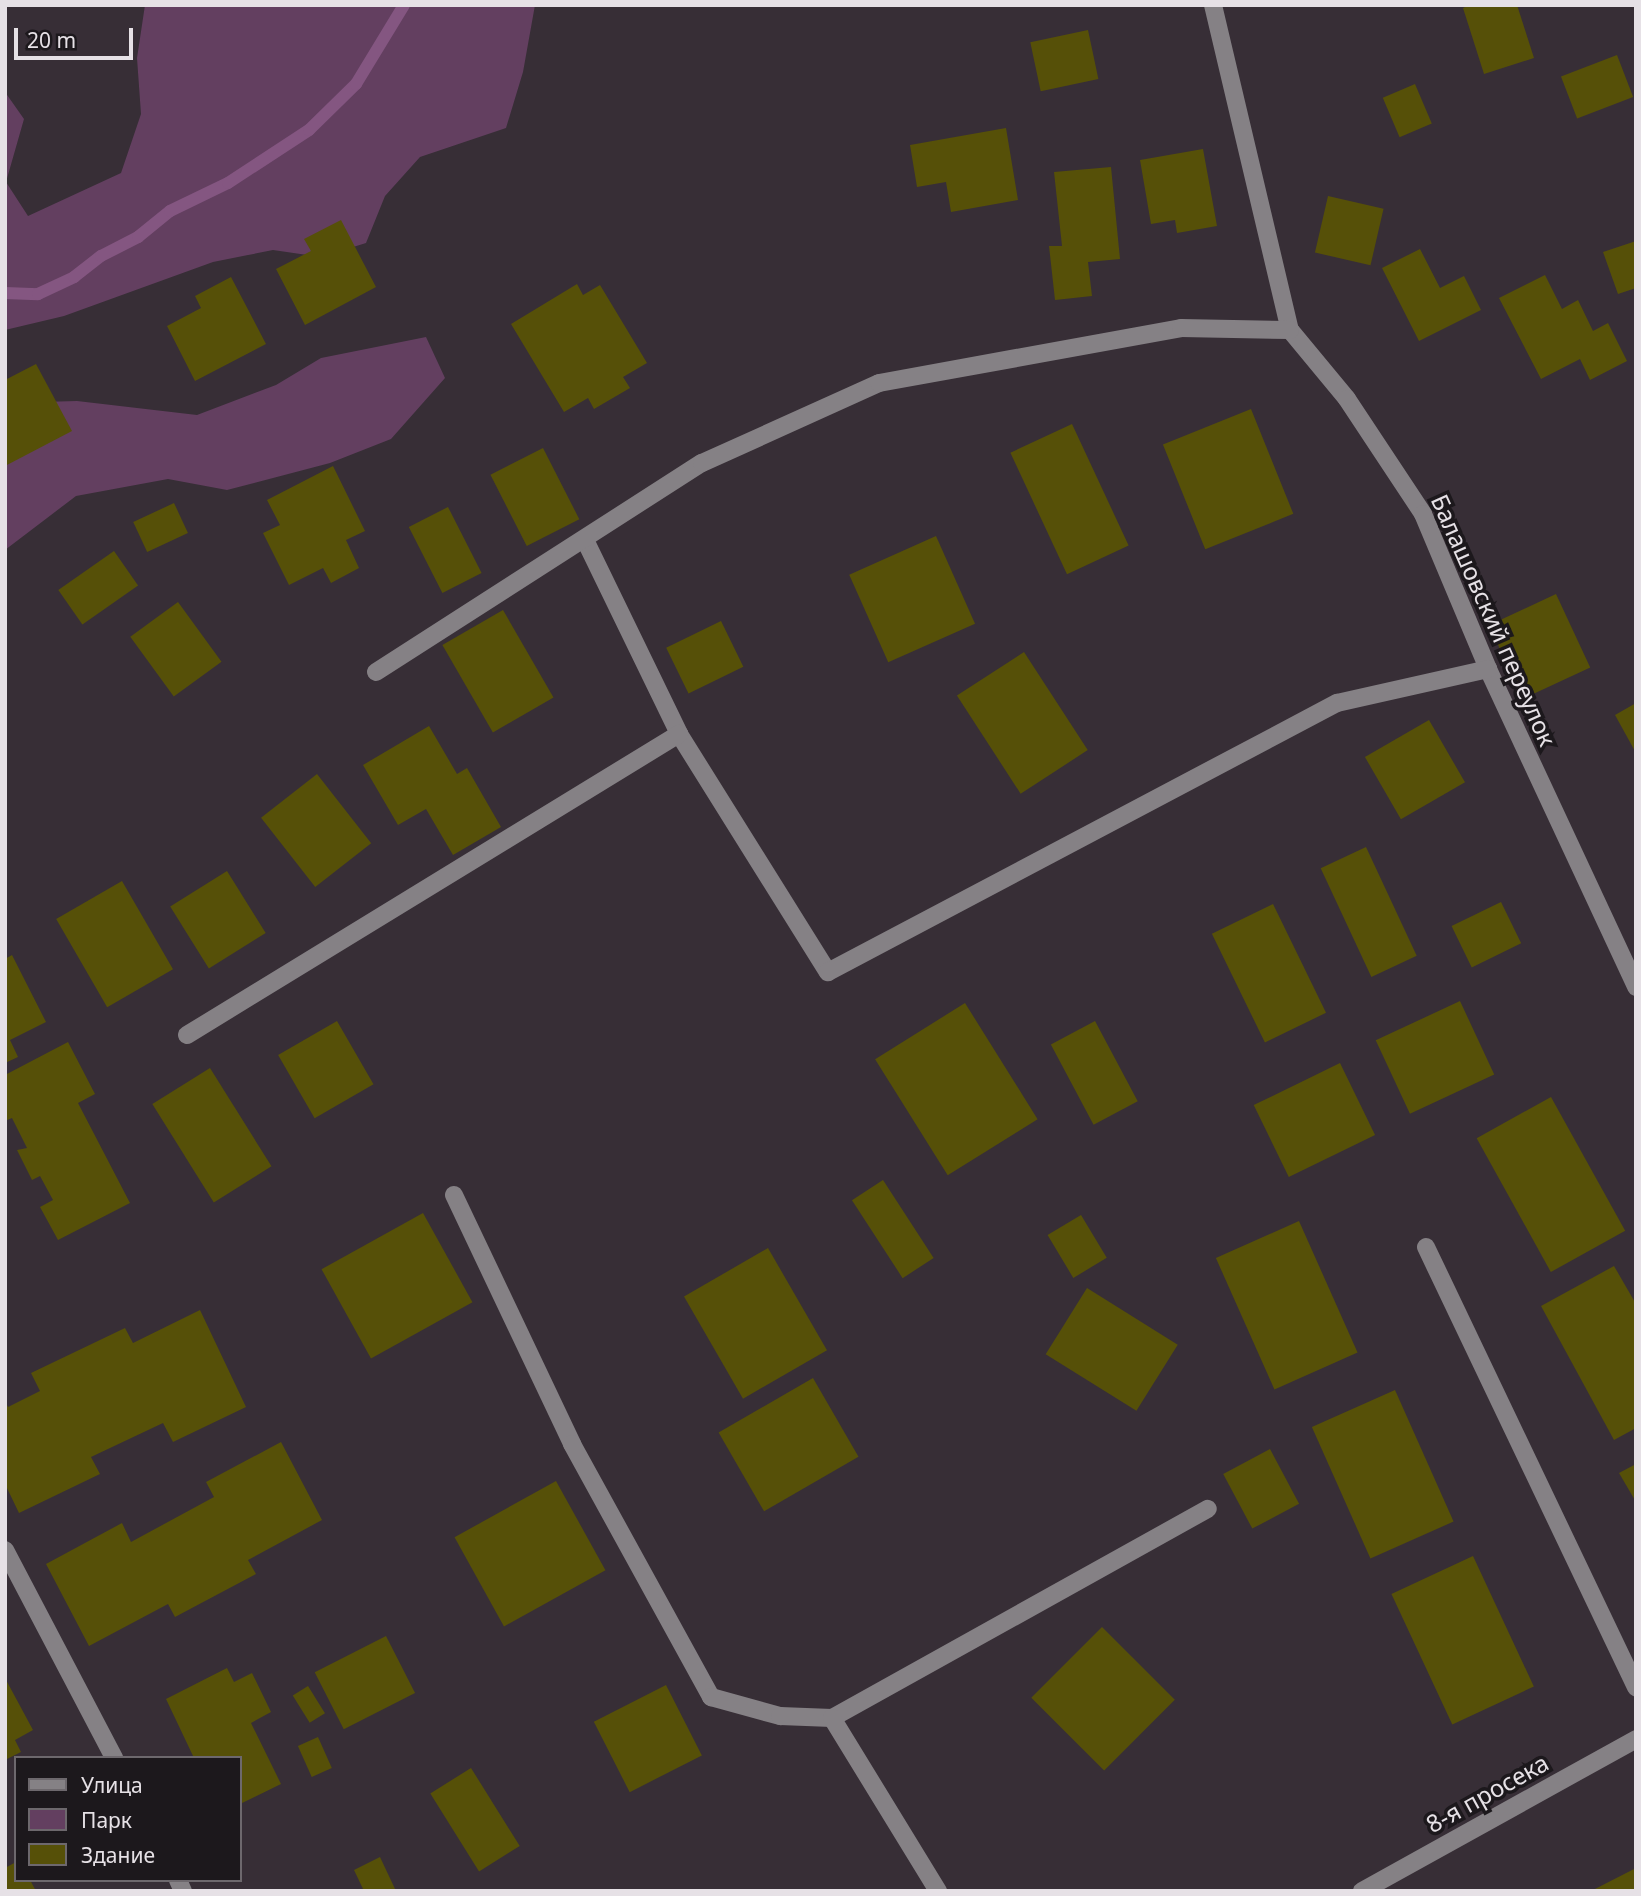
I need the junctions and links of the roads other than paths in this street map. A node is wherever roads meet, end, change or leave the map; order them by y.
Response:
1 (1213, 5) edge
2 (1290, 330) junction
3 (584, 540) junction
4 (1488, 669) junction
5 (376, 672) dead end
6 (679, 734) junction
7 (1636, 987) edge
8 (187, 1035) dead end
9 (454, 1195) dead end
10 (1426, 1247) dead end
11 (1208, 1509) dead end
12 (5, 1550) edge
13 (1636, 1688) edge
14 (832, 1718) junction
15 (1636, 1739) edge
16 (113, 1756) edge
17 (938, 1891) edge
18 (1362, 1891) edge

1 - 2 street, Балашовский переулок
2 - 3 street
2 - 4 street, Балашовский переулок
3 - 5 street
3 - 6 street
4 - 6 street
4 - 7 street, Балашовский переулок
6 - 8 street
9 - 14 street
10 - 13 street
11 - 14 street
12 - 16 street
14 - 17 street
15 - 18 street, 8-я просека

